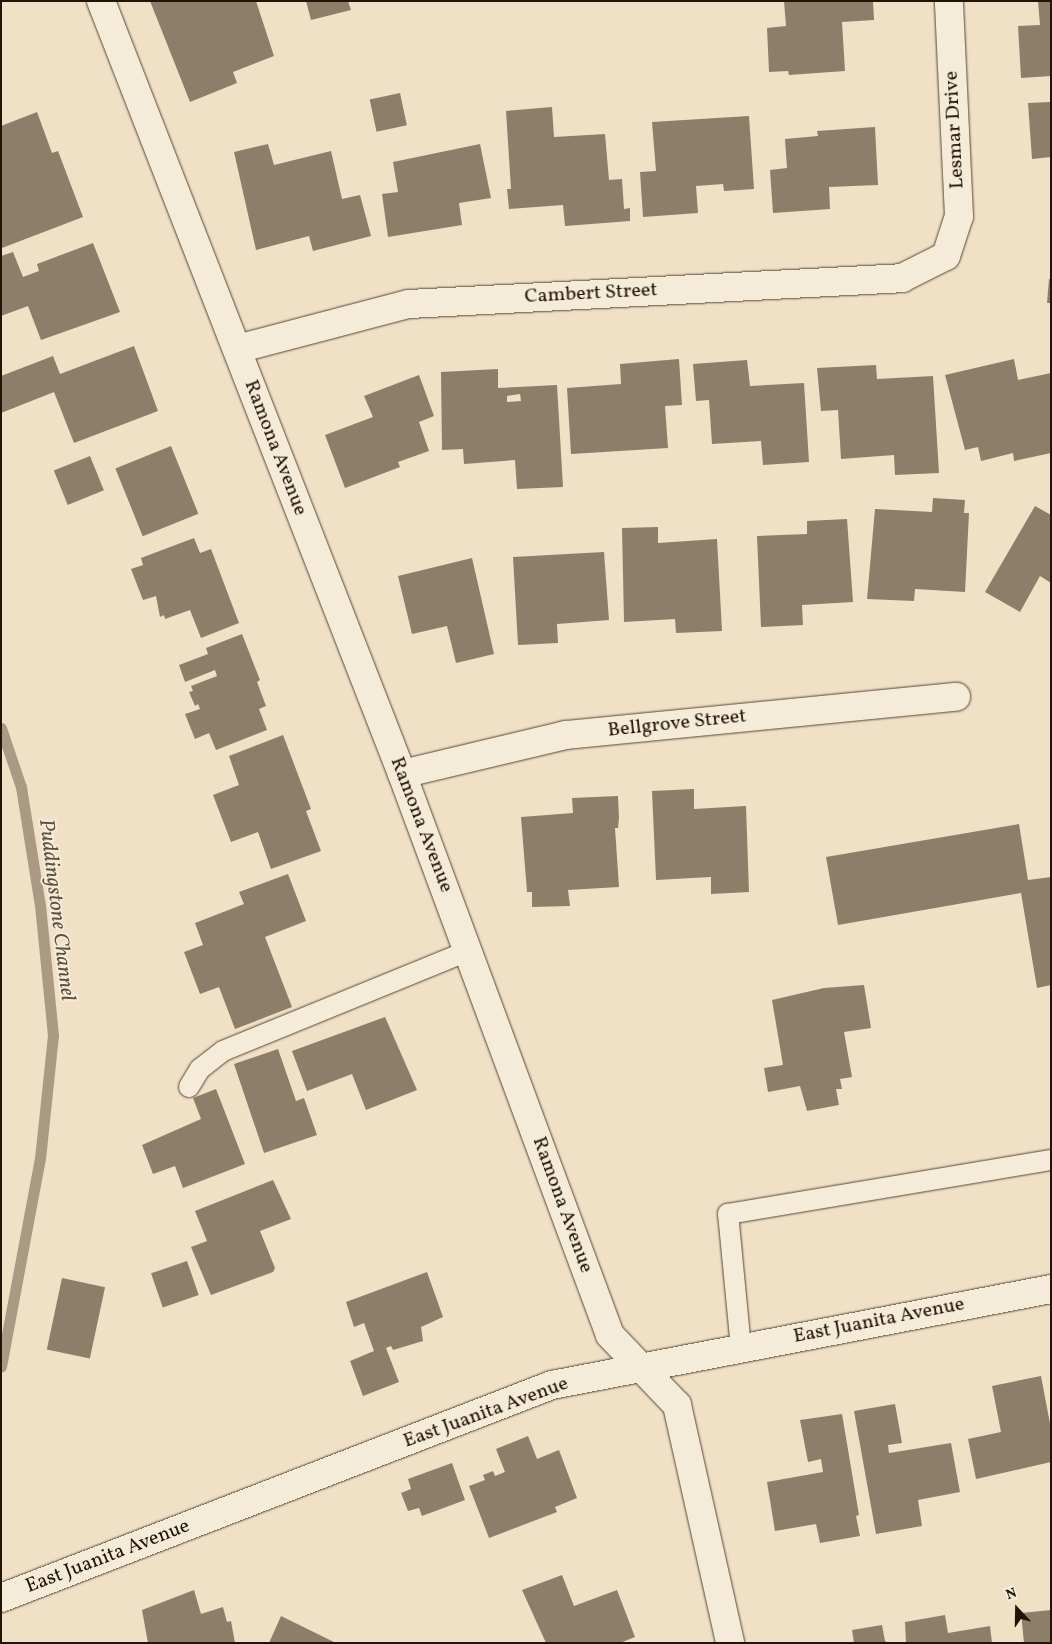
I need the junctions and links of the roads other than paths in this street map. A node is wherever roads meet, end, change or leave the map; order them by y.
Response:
1 (101, 1) edge
2 (949, 1) edge
3 (946, 256) joint
4 (237, 349) junction
5 (956, 697) dead end
6 (402, 774) junction
7 (468, 951) junction
8 (189, 1087) dead end
9 (1051, 1160) edge
10 (1051, 1289) edge
11 (741, 1348) junction
12 (645, 1368) junction
13 (1, 1598) edge
14 (730, 1643) edge

1 - 4 street, Ramona Avenue
2 - 3 street, Lesmar Drive
3 - 4 street, Cambert Street
4 - 6 street, Ramona Avenue
5 - 6 street, Bellgrove Street
6 - 7 street, Ramona Avenue
7 - 8 lane
7 - 12 street, Ramona Avenue
9 - 11 lane
10 - 11 street, East Juanita Avenue
11 - 12 street, East Juanita Avenue
12 - 13 street, East Juanita Avenue
12 - 14 street, Ramona Avenue

